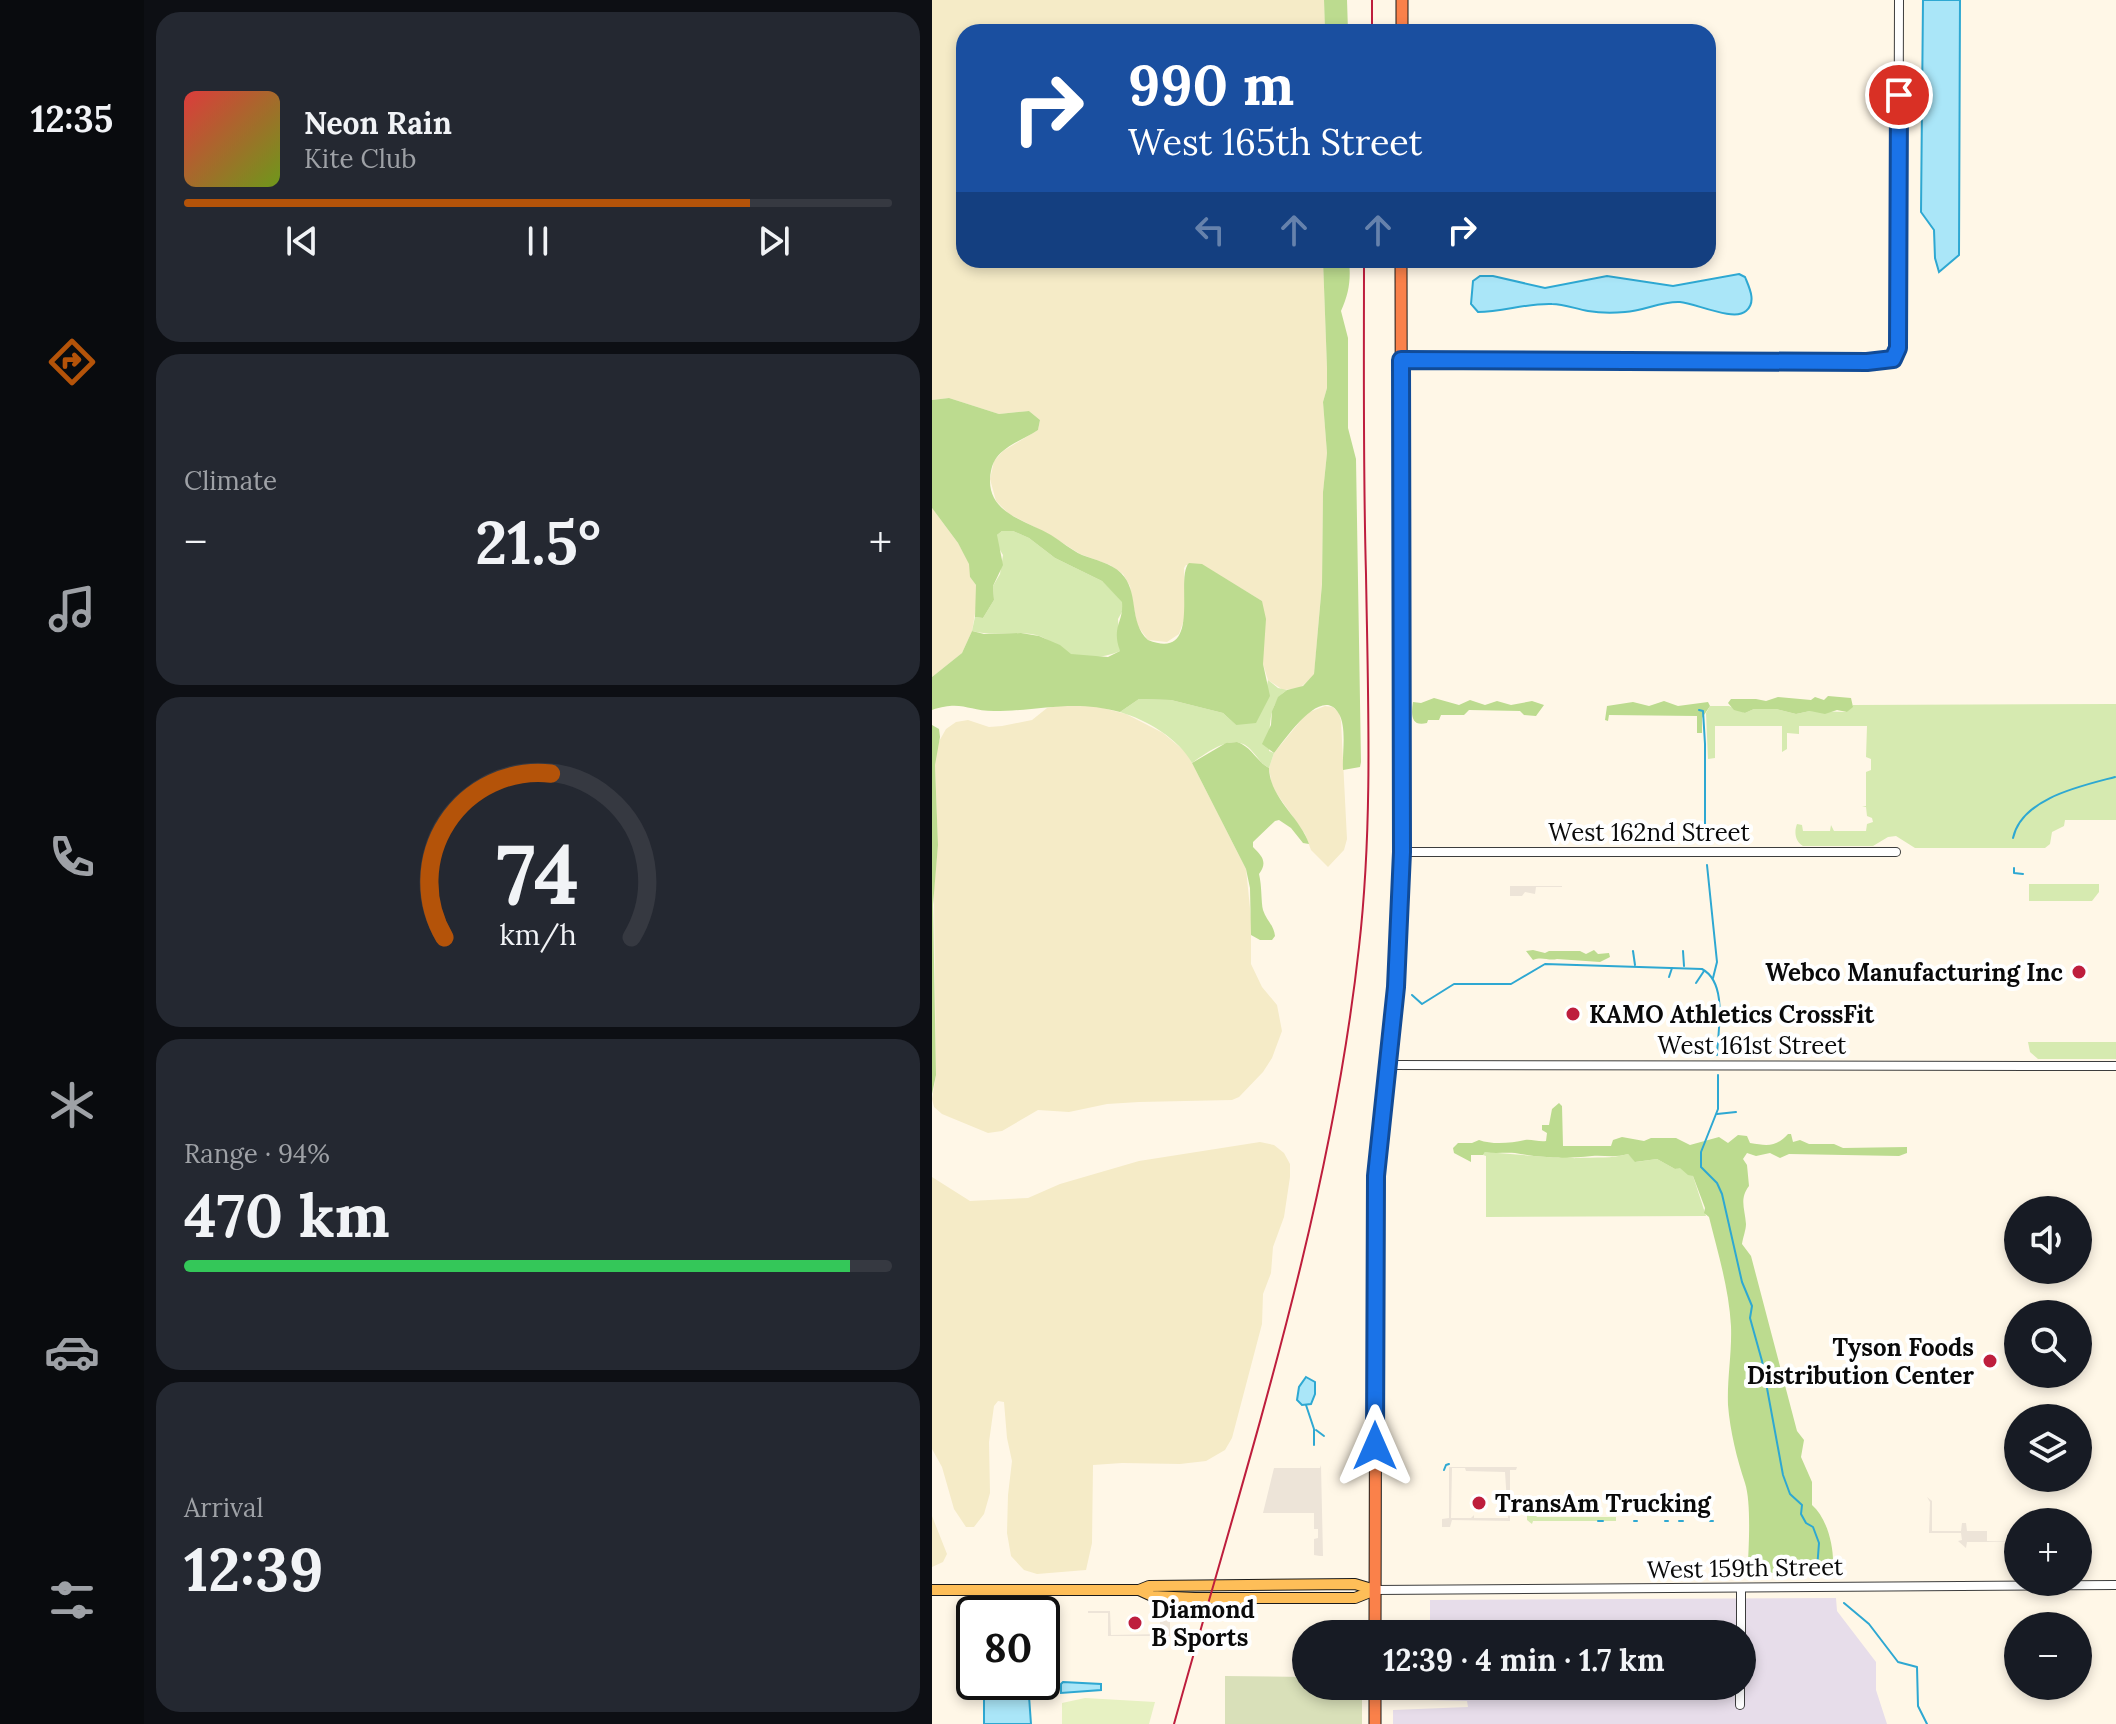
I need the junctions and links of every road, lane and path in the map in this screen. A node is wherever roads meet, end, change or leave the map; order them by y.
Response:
1 (1402, 0) edge
2 (1899, 0) edge
3 (1402, 24) edge
4 (1401, 268) edge
5 (1401, 360) junction
6 (1402, 852) junction
7 (1896, 852) dead end
8 (1388, 1065) junction
9 (2116, 1066) edge
10 (2116, 1585) edge
11 (932, 1590) edge
12 (1375, 1590) junction
13 (1741, 1590) junction
14 (1375, 1620) edge
15 (1741, 1620) edge
16 (1375, 1700) edge
17 (1740, 1700) edge
18 (1740, 1705) dead end
19 (1375, 1724) edge

1 - 3 highway
2 - 5 street
4 - 5 highway
5 - 6 highway
6 - 7 street, West 162nd Street
6 - 8 highway
8 - 9 street, West 161st Street
8 - 12 highway
10 - 13 street, West 159th Street
11 - 12 main road, West 159th Street
12 - 13 street, West 159th Street
12 - 14 highway
13 - 15 street
16 - 19 highway
17 - 18 street

